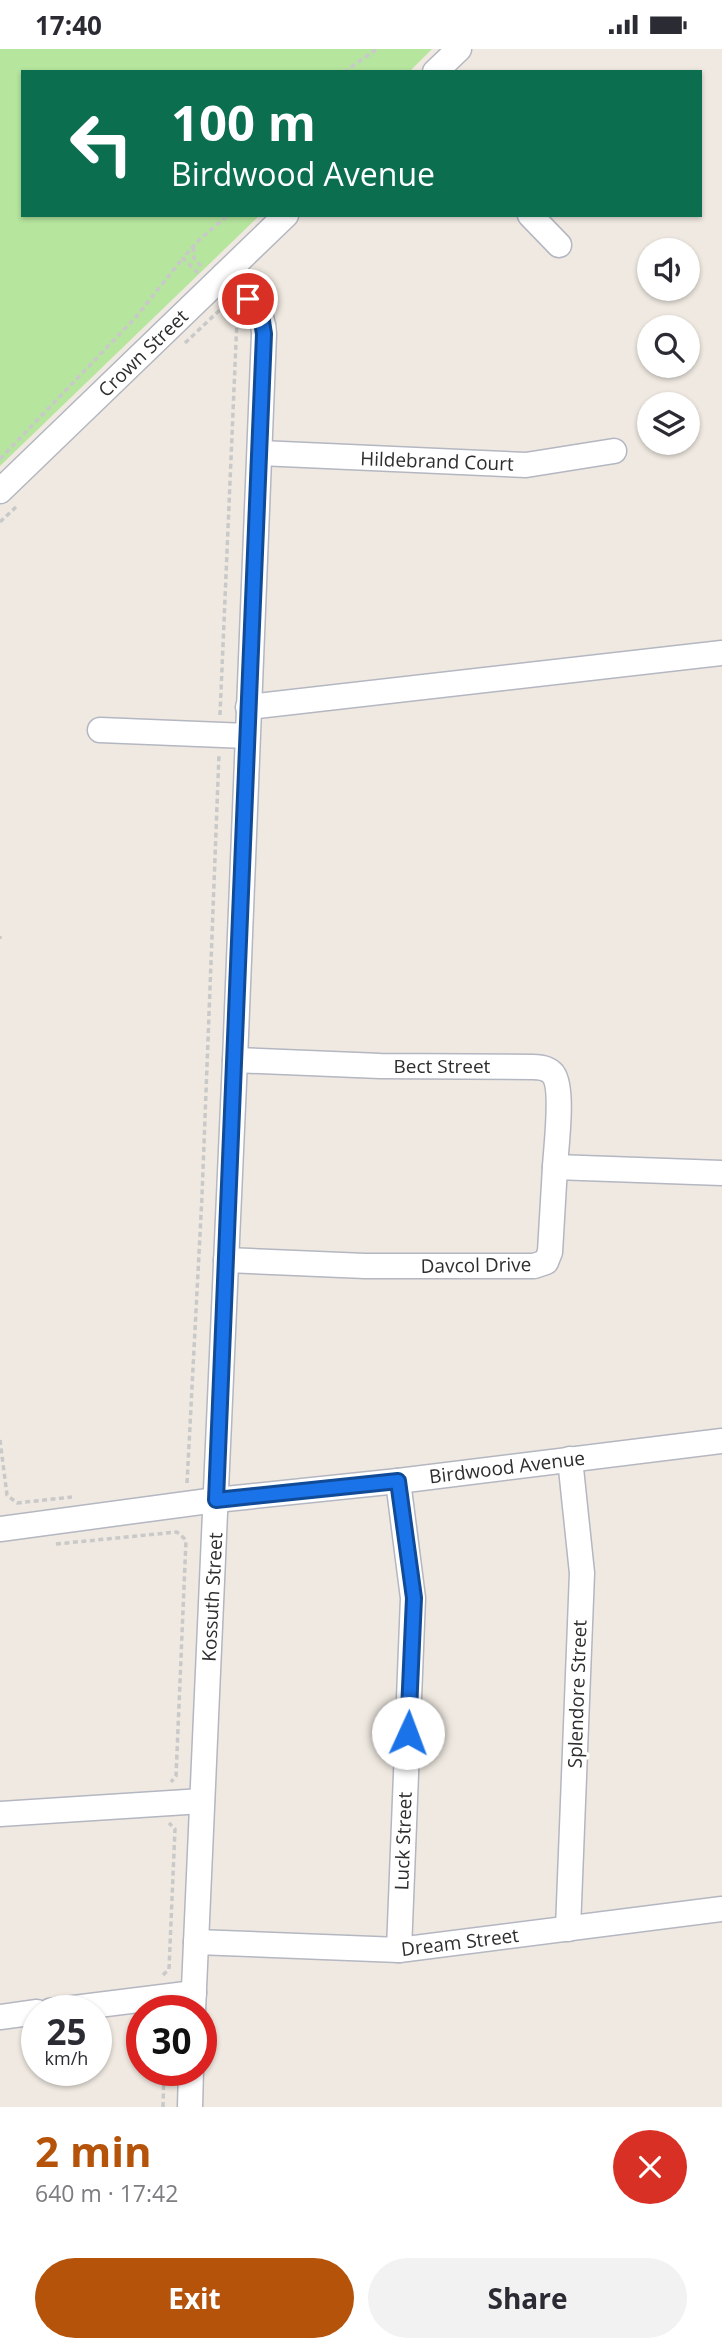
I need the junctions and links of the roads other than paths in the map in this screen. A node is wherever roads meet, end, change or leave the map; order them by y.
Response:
1 (459, 49) edge
2 (437, 70) edge
3 (284, 217) edge
4 (532, 217) edge
5 (559, 245) dead end
6 (220, 290) junction
7 (614, 451) dead end
8 (260, 453) junction
9 (0, 491) edge
10 (722, 653) edge
11 (248, 707) junction
12 (100, 730) dead end
13 (247, 736) junction
14 (235, 1060) junction
15 (555, 1167) junction
16 (722, 1173) edge
17 (226, 1260) junction
18 (722, 1441) edge
19 (570, 1459) junction
20 (398, 1481) junction
21 (216, 1500) junction
22 (0, 1529) edge
23 (202, 1801) junction
24 (0, 1814) edge
25 (722, 1909) edge
26 (568, 1929) junction
27 (197, 1942) junction
28 (399, 1950) junction
29 (194, 1995) edge
30 (21, 2015) edge
31 (0, 2017) edge
32 (191, 2086) edge
33 (190, 2107) edge

1 - 2 street
3 - 6 street, Crown Street
4 - 5 street
6 - 8 street, Kossuth Street
6 - 9 street, Crown Street
7 - 8 street, Hildebrand Court
8 - 11 street, Kossuth Street
10 - 11 street
11 - 13 street, Kossuth Street
12 - 13 street
13 - 14 street, Kossuth Street
14 - 15 street, Bect Street
14 - 17 street, Kossuth Street
15 - 16 street
15 - 17 street, Davcol Drive
17 - 21 street, Kossuth Street
18 - 19 street, Birdwood Avenue
19 - 20 street, Birdwood Avenue
19 - 26 street, Splendore Street
20 - 21 street, Birdwood Avenue
20 - 28 street, Luck Street
21 - 22 street, Birdwood Avenue
21 - 23 street, Kossuth Street
23 - 24 street
23 - 27 street, Kossuth Street
25 - 26 street, Dream Street
26 - 28 street, Dream Street
27 - 28 street, Dream Street
27 - 29 street, Kossuth Street
30 - 31 street
32 - 33 street

